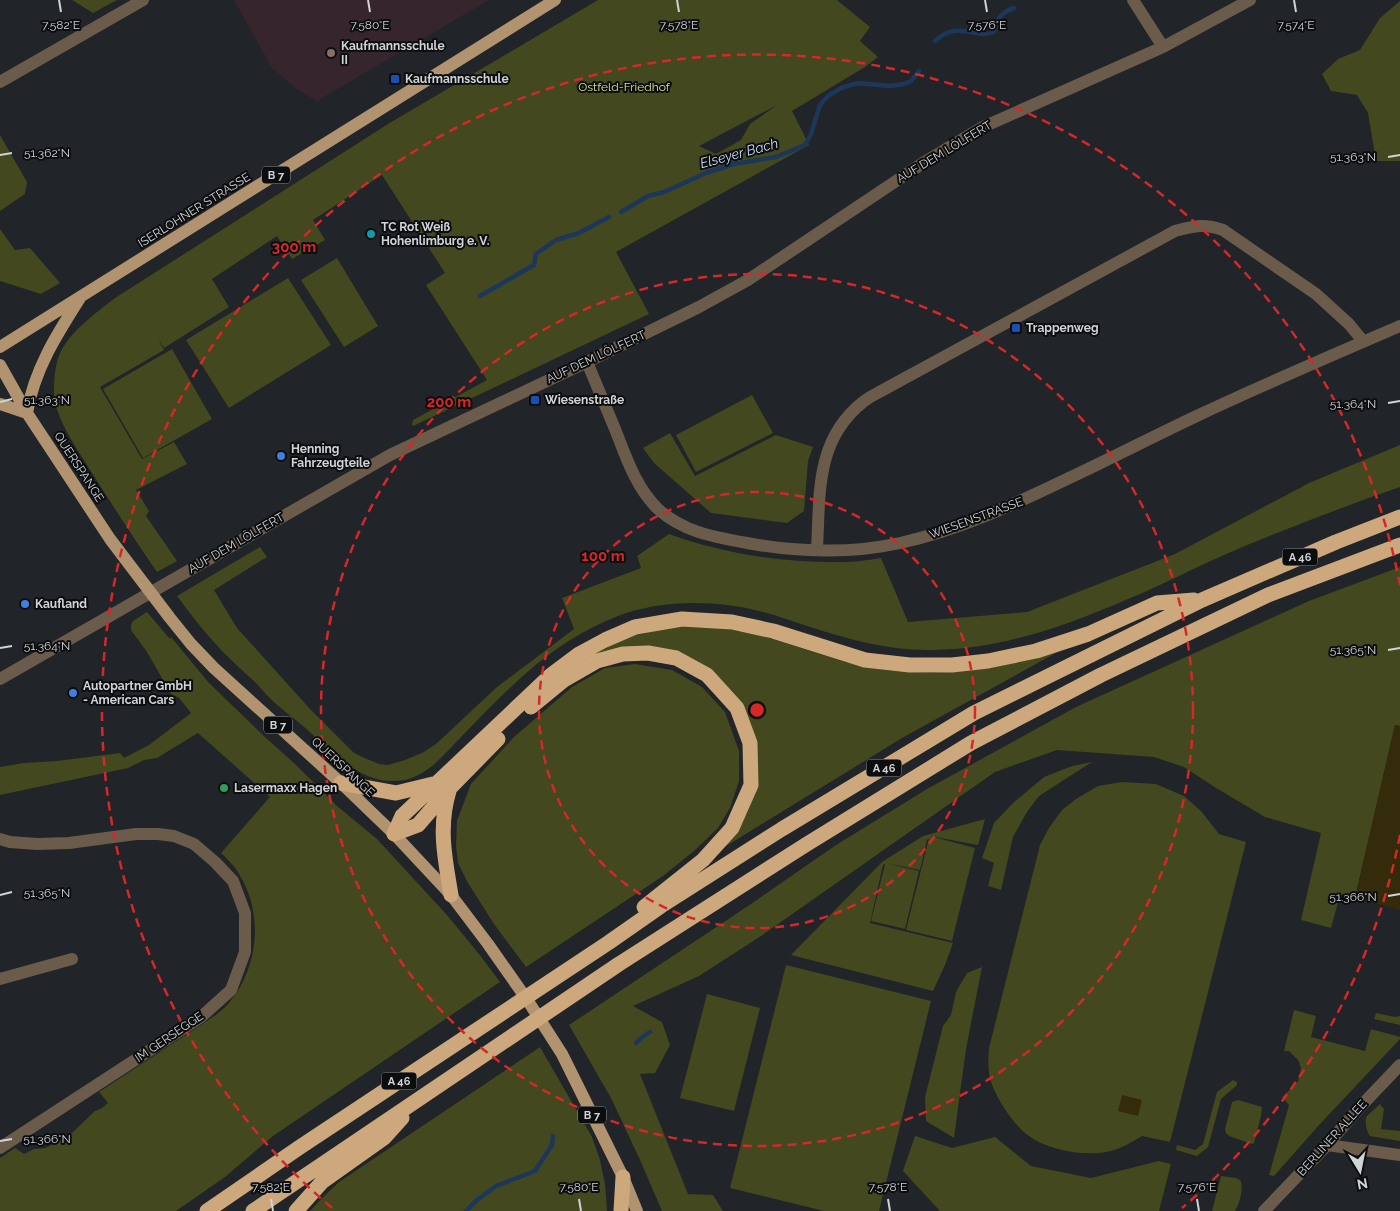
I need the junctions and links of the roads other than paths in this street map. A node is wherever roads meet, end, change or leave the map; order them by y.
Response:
1 (143, 0) edge
2 (555, 0) edge
3 (1133, 0) edge
4 (1250, 0) edge
5 (1163, 47) junction
6 (0, 82) edge
7 (82, 295) junction
8 (1400, 326) edge
9 (1363, 341) junction
10 (0, 347) edge
11 (587, 362) junction
12 (0, 365) edge
13 (0, 404) edge
14 (28, 413) junction
15 (1400, 517) edge
16 (1400, 545) edge
17 (817, 549) junction
18 (1202, 600) junction
19 (0, 679) edge
20 (341, 783) junction
21 (442, 787) junction
22 (394, 834) junction
23 (0, 839) edge
24 (451, 896) junction
25 (72, 958) dead end
26 (580, 960) junction
27 (0, 979) edge
28 (1400, 1065) edge
29 (416, 1102) junction
30 (1327, 1145) junction
31 (0, 1148) edge
32 (1400, 1155) edge
33 (623, 1177) junction
34 (207, 1211) edge
35 (253, 1211) edge
36 (296, 1211) edge
37 (621, 1211) edge
38 (637, 1211) edge
39 (1264, 1211) edge

1 - 6 street
2 - 7 main road, ISERLOHNER STRASSE / B 7
3 - 5 street
4 - 5 street, AUF DEM LÖLFERT
5 - 11 street, AUF DEM LÖLFERT
7 - 10 main road, ISERLOHNER STRASSE / B 7
7 - 14 main road, B 7
8 - 9 street, WIESENSTRASSE
9 - 17 street, WIESENSTRASSE
9 - 17 street
11 - 17 street, WIESENSTRASSE
11 - 19 street, AUF DEM LÖLFERT
12 - 14 main road, QUERSPANGE / B 7
13 - 14 main road
14 - 20 main road, QUERSPANGE / B 7
15 - 18 highway, A 46
16 - 29 highway, A 46
18 - 21 highway
18 - 26 highway, A 46
20 - 21 highway
20 - 22 main road, QUERSPANGE / B 7
21 - 22 highway
21 - 24 highway
21 - 26 highway
22 - 24 main road, QUERSPANGE / B 7
23 - 31 street, IM GERSEGGE
24 - 33 main road, QUERSPANGE / B 7
25 - 27 street
26 - 34 highway, A 46
28 - 30 street, BERLINER ALLEE
29 - 35 highway, A 46
29 - 36 highway
30 - 32 street
30 - 39 street, BERLINER ALLEE
33 - 37 highway
33 - 38 main road, QUERSPANGE / B 7

